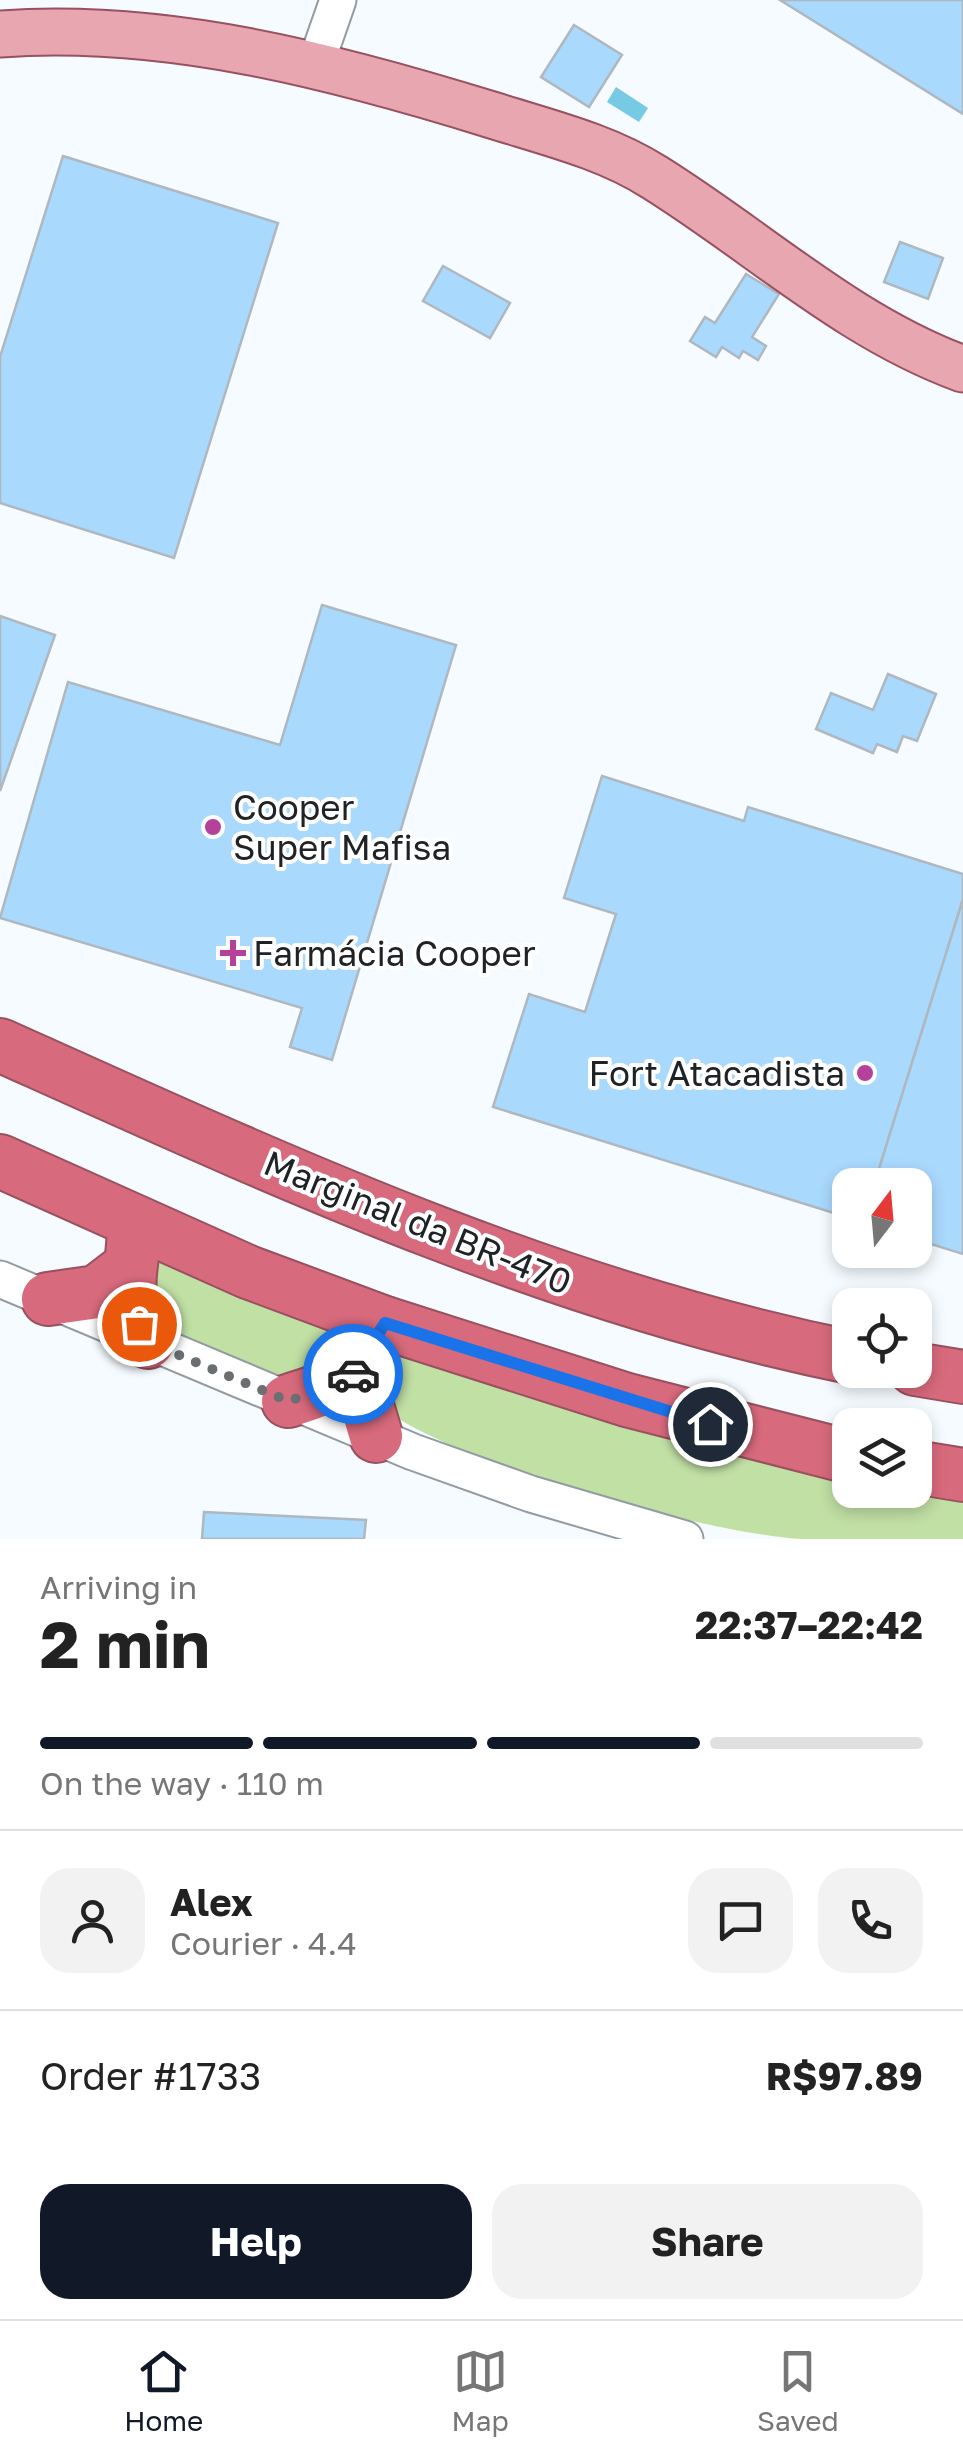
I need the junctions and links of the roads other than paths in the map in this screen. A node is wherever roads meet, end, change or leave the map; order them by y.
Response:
1 (338, 0) edge
2 (0, 34) edge
3 (315, 66) junction
4 (963, 368) edge
5 (0, 1045) edge
6 (0, 1162) edge
7 (130, 1245) junction
8 (0, 1279) edge
9 (48, 1299) junction
10 (385, 1323) junction
11 (148, 1342) junction
12 (832, 1354) edge
13 (357, 1372) junction
14 (932, 1372) edge
15 (963, 1377) edge
16 (288, 1401) junction
17 (376, 1436) junction
18 (832, 1452) edge
19 (932, 1470) edge
20 (963, 1475) edge
21 (685, 1539) edge

1 - 3 street
2 - 3 main road
3 - 4 main road
5 - 12 highway, Marginal da BR-470
6 - 7 highway
7 - 9 highway
7 - 10 highway
7 - 11 highway
8 - 9 street
9 - 11 street
10 - 13 highway
10 - 18 highway
11 - 16 street
13 - 16 highway
13 - 17 highway
14 - 15 highway
16 - 17 street
17 - 21 street
19 - 20 highway

